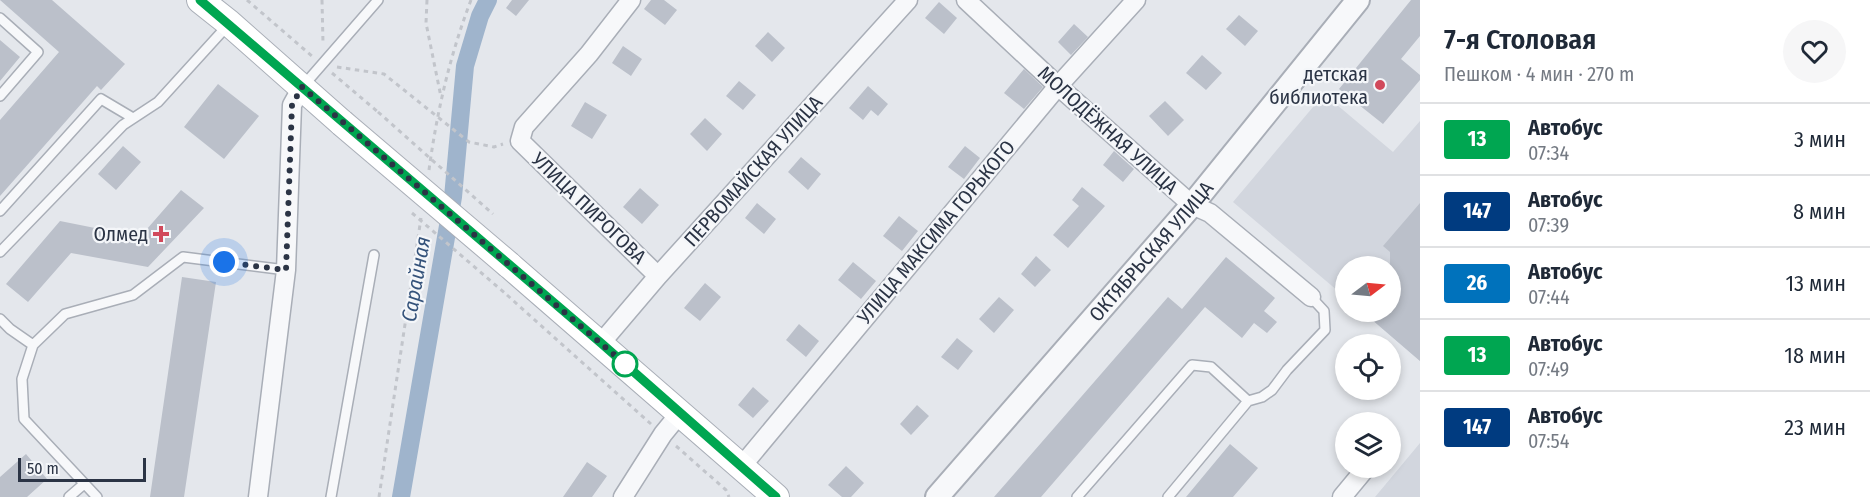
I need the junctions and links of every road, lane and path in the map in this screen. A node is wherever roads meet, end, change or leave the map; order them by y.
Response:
1 (200, 0) edge
2 (322, 0) edge
3 (378, 0) edge
4 (427, 0) edge
5 (471, 0) edge
6 (631, 0) edge
7 (908, 0) edge
8 (966, 0) edge
9 (1136, 0) edge
10 (1358, 0) edge
11 (0, 18) edge
12 (230, 23) junction
13 (323, 65) junction
14 (1058, 86) junction
15 (302, 87) junction
16 (0, 96) edge
17 (441, 98) junction
18 (378, 112) dead end
19 (439, 117) junction
20 (133, 118) junction
21 (520, 141) junction
22 (428, 173) dead end
23 (1192, 205) junction
24 (423, 208) dead end
25 (0, 211) edge
26 (411, 211) dead end
27 (493, 214) dead end
28 (0, 252) edge
29 (374, 255) dead end
30 (286, 270) junction
31 (658, 276) junction
32 (1311, 297) joint
33 (0, 319) edge
34 (601, 343) junction
35 (33, 345) junction
36 (1248, 401) junction
37 (681, 412) junction
38 (663, 434) junction
39 (741, 467) junction
40 (1358, 478) edge
41 (84, 484) junction
42 (69, 497) edge
43 (97, 497) edge
44 (258, 497) edge
45 (331, 497) edge
46 (379, 497) edge
47 (623, 497) edge
48 (729, 497) edge
49 (776, 497) edge
50 (937, 497) edge
51 (1077, 497) edge
52 (1168, 497) edge
53 (1342, 497) edge

1 - 12 main road
2 - 13 path
3 - 13 lane
4 - 17 path
5 - 17 path
6 - 21 street, УЛИЦА ПИРОГОВА
7 - 31 street, ПЕРВОМАЙСКАЯ УЛИЦА
8 - 14 street, МОЛОДЁЖНАЯ УЛИЦА
9 - 14 street, УЛИЦА МАКСИМА ГОРЬКОГО
10 - 23 street, ОКТЯБРЬСКАЯ УЛИЦА
11 - 16 lane
12 - 15 main road
12 - 20 lane
13 - 15 lane
13 - 19 path
14 - 23 street, МОЛОДЁЖНАЯ УЛИЦА
14 - 39 street, УЛИЦА МАКСИМА ГОРЬКОГО
15 - 30 street
15 - 34 main road, bridge
17 - 19 path
18 - 27 path, bridge
19 - 21 path
19 - 22 path
20 - 25 lane
20 - 28 lane
21 - 31 street, УЛИЦА ПИРОГОВА
23 - 32 street, МОЛОДЁЖНАЯ УЛИЦА
23 - 50 street, ОКТЯБРЬСКАЯ УЛИЦА
24 - 46 path
26 - 38 path, bridge
29 - 45 lane
30 - 35 lane
30 - 44 street
31 - 34 street, ПЕРВОМАЙСКАЯ УЛИЦА
32 - 36 lane
33 - 35 lane
34 - 37 main road
35 - 41 lane
36 - 51 lane
36 - 52 lane
37 - 38 street
37 - 39 main road
38 - 47 street
38 - 48 path
39 - 49 main road
40 - 53 street
41 - 42 lane
41 - 43 lane

